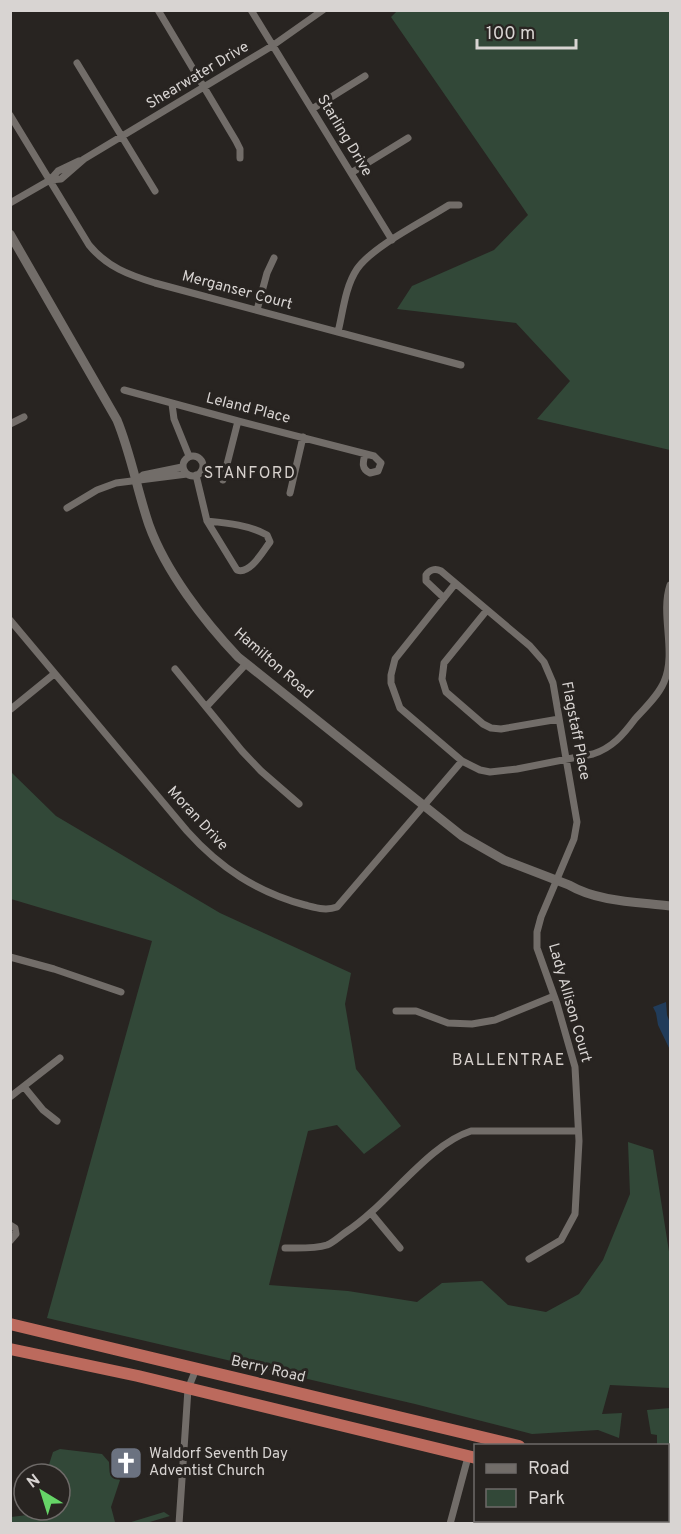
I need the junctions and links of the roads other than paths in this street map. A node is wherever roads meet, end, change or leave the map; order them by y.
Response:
1 (158, 10) edge
2 (251, 10) edge
3 (322, 10) edge
4 (272, 46) junction
5 (77, 63) dead end
6 (366, 76) dead end
7 (204, 88) junction
8 (312, 109) junction
9 (10, 115) edge
10 (123, 137) junction
11 (408, 138) dead end
12 (240, 158) dead end
13 (351, 173) junction
14 (50, 180) junction
15 (155, 191) dead end
16 (10, 203) edge
17 (459, 205) dead end
18 (10, 234) edge
19 (392, 240) junction
20 (273, 258) dead end
21 (257, 310) junction
22 (338, 332) junction
23 (461, 364) dead end
24 (124, 390) dead end
25 (172, 404) junction
26 (24, 417) dead end
27 (238, 422) junction
28 (10, 424) edge
29 (303, 437) junction
30 (365, 454) dead end
31 (189, 456) junction
32 (182, 466) junction
33 (187, 474) junction
34 (196, 475) junction
35 (136, 480) junction
36 (223, 480) dead end
37 (290, 493) dead end
38 (67, 508) dead end
39 (207, 521) junction
40 (455, 584) junction
41 (670, 585) edge
42 (444, 598) junction
43 (487, 610) junction
44 (10, 620) edge
45 (670, 651) edge
46 (246, 664) junction
47 (175, 669) dead end
48 (54, 674) junction
49 (206, 707) junction
50 (11, 710) edge
51 (559, 719) junction
52 (462, 760) junction
53 (566, 760) junction
54 (299, 804) dead end
55 (424, 806) junction
56 (556, 880) junction
57 (670, 906) edge
58 (10, 957) edge
59 (121, 992) dead end
60 (554, 996) junction
61 (396, 1011) dead end
62 (60, 1058) dead end
63 (25, 1088) junction
64 (10, 1097) edge
65 (57, 1121) dead end
66 (578, 1131) junction
67 (371, 1213) junction
68 (10, 1225) edge
69 (10, 1241) edge
70 (285, 1248) dead end
71 (400, 1248) dead end
72 (529, 1259) dead end
73 (10, 1324) edge
74 (10, 1349) edge
75 (196, 1369) junction
76 (188, 1389) junction
77 (511, 1444) edge
78 (472, 1458) edge
79 (179, 1524) edge
80 (450, 1524) edge

1 - 7 street
2 - 4 street, Starling Drive
3 - 4 street, Shearwater Drive
4 - 7 street, Shearwater Drive
4 - 8 street, Starling Drive
5 - 10 street
6 - 8 street
7 - 10 street, Shearwater Drive
7 - 12 street
8 - 13 street, Starling Drive
9 - 14 street, Merganser Court
10 - 14 street, Shearwater Drive
10 - 15 street
11 - 13 street
13 - 19 street, Starling Drive
14 - 16 street, Shearwater Drive
14 - 21 street, Merganser Court
17 - 19 street
18 - 35 street, Hamilton Road
19 - 22 street
20 - 21 street
21 - 22 street, Merganser Court
22 - 23 street, Merganser Court
24 - 25 street, Leland Place
25 - 27 street, Leland Place
25 - 31 street
26 - 28 street
27 - 29 street, Leland Place
27 - 36 street
29 - 30 street, Leland Place
29 - 37 street
31 - 32 street
31 - 34 street
32 - 33 street
32 - 35 street
33 - 34 street
33 - 35 street
34 - 39 street
35 - 38 street
35 - 46 street, Hamilton Road
39 - 39 street
40 - 42 street
40 - 42 street, Flagstaff Place
40 - 43 street, Flagstaff Place
41 - 45 street
42 - 52 street
43 - 51 street, Flagstaff Place
43 - 51 street
44 - 48 street, Moran Drive
45 - 53 street
46 - 49 street
46 - 55 street, Hamilton Road
47 - 49 street
48 - 50 street
48 - 55 street, Moran Drive
49 - 54 street
51 - 53 street, Flagstaff Place
52 - 53 street
52 - 55 street
53 - 56 street, Flagstaff Place
55 - 56 street, Hamilton Road
56 - 57 street, Hamilton Road
56 - 60 street, Lady Allison Court
58 - 59 street
60 - 61 street
60 - 66 street, Lady Allison Court
62 - 63 street
63 - 64 street
63 - 65 street
66 - 67 street
66 - 72 street, Lady Allison Court
67 - 70 street
67 - 71 street
68 - 69 street
73 - 75 highway, Berry Road
74 - 76 highway
75 - 76 street
75 - 77 highway, Berry Road
76 - 78 highway
76 - 79 street
78 - 80 street

